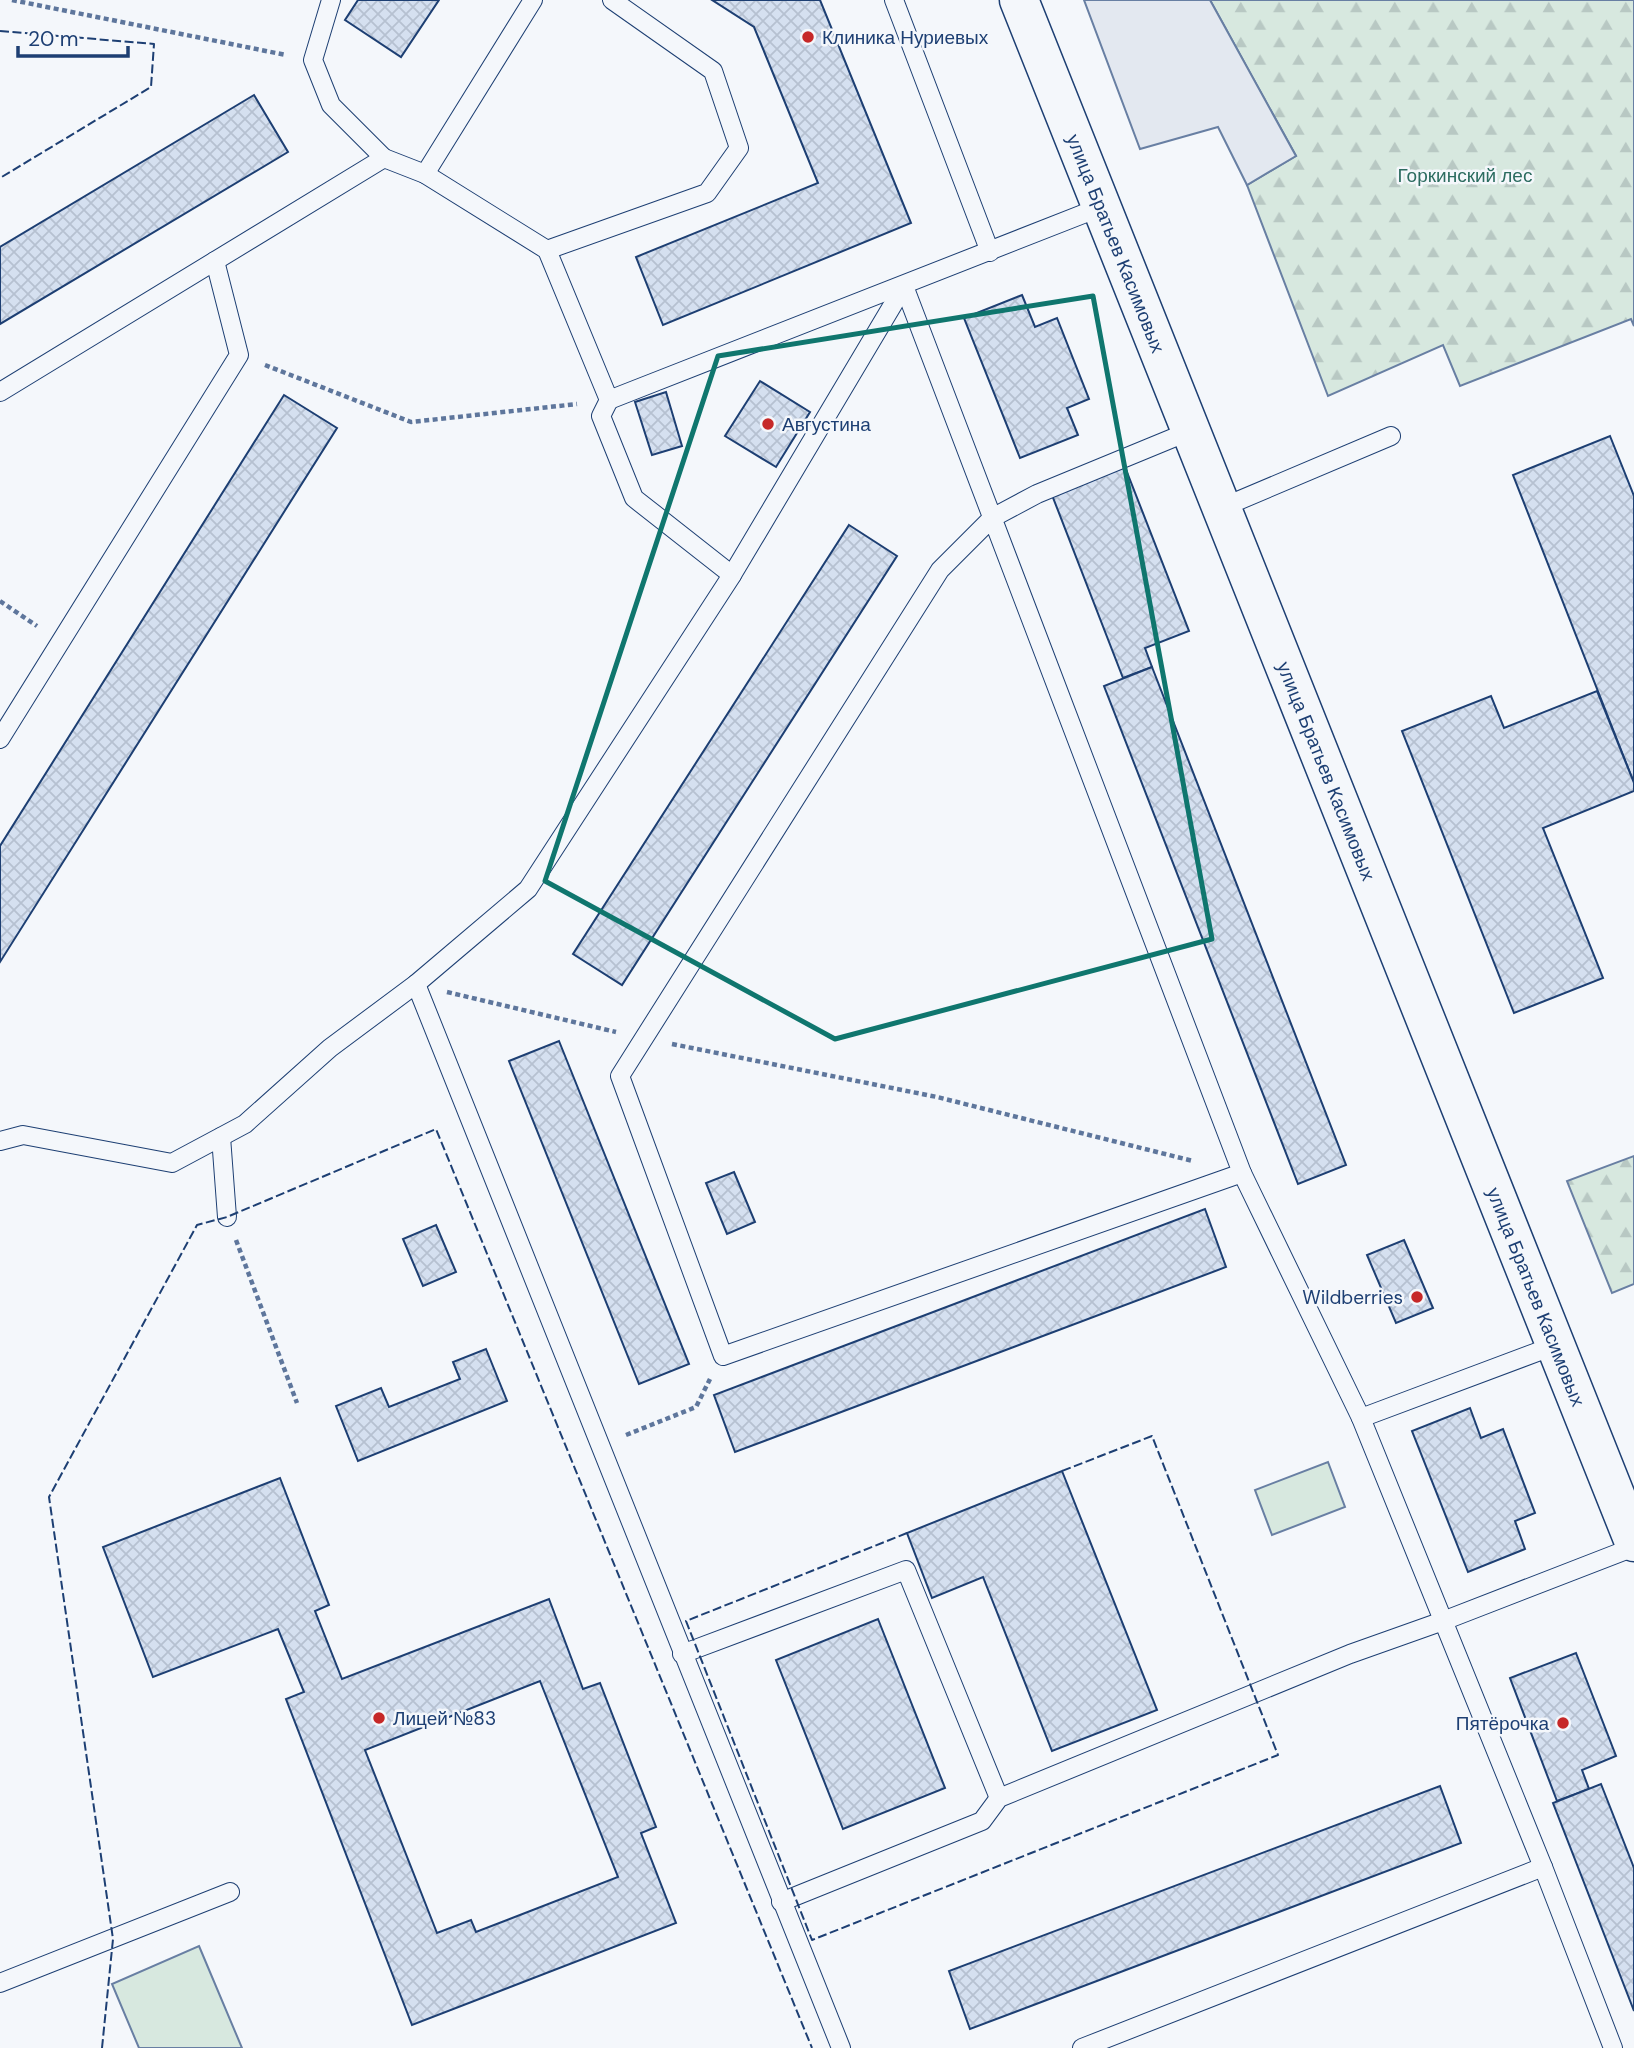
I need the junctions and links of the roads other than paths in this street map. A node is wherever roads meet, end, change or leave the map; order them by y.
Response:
1 (331, 0) edge
2 (533, 0) edge
3 (612, 0) edge
4 (894, 0) edge
5 (1019, 0) edge
6 (384, 158) junction
7 (425, 174) junction
8 (1101, 207) junction
9 (547, 250) junction
10 (990, 252) junction
11 (215, 261) junction
12 (904, 286) junction
13 (0, 392) edge
14 (609, 400) junction
15 (1190, 431) junction
16 (1391, 436) dead end
17 (1220, 508) junction
18 (992, 518) junction
19 (732, 575) junction
20 (0, 739) edge
21 (416, 984) junction
22 (221, 1137) junction
23 (0, 1141) edge
24 (1242, 1173) junction
25 (228, 1217) road end
26 (1556, 1345) junction
27 (1361, 1418) junction
28 (1634, 1544) edge
29 (1443, 1621) junction
30 (682, 1654) junction
31 (999, 1798) junction
32 (1543, 1867) junction
33 (230, 1892) dead end
34 (781, 1902) junction
35 (0, 1983) edge
36 (841, 2048) edge
37 (1082, 2048) edge
38 (1614, 2048) edge

1 - 6 lane
2 - 7 lane
3 - 9 lane
4 - 10 lane
5 - 8 street, улица Братьев Касимовых
6 - 7 lane
6 - 11 lane
7 - 9 lane
8 - 10 lane
8 - 15 street, улица Братьев Касимовых
9 - 14 lane
10 - 12 lane
11 - 13 lane
11 - 20 lane
12 - 14 lane
12 - 18 lane
12 - 19 lane
14 - 19 lane
15 - 17 street, улица Братьев Касимовых
15 - 18 lane
16 - 17 lane
17 - 26 street, улица Братьев Касимовых
18 - 24 lane
18 - 24 lane
19 - 21 lane
21 - 22 lane
21 - 30 lane
22 - 23 lane
22 - 25 lane
24 - 27 lane
26 - 27 lane
26 - 28 street, улица Братьев Касимовых
27 - 29 lane
28 - 29 lane
29 - 31 lane
29 - 32 lane
30 - 31 lane
30 - 34 lane
31 - 34 lane
32 - 37 lane
32 - 38 lane
33 - 35 lane
34 - 36 lane

